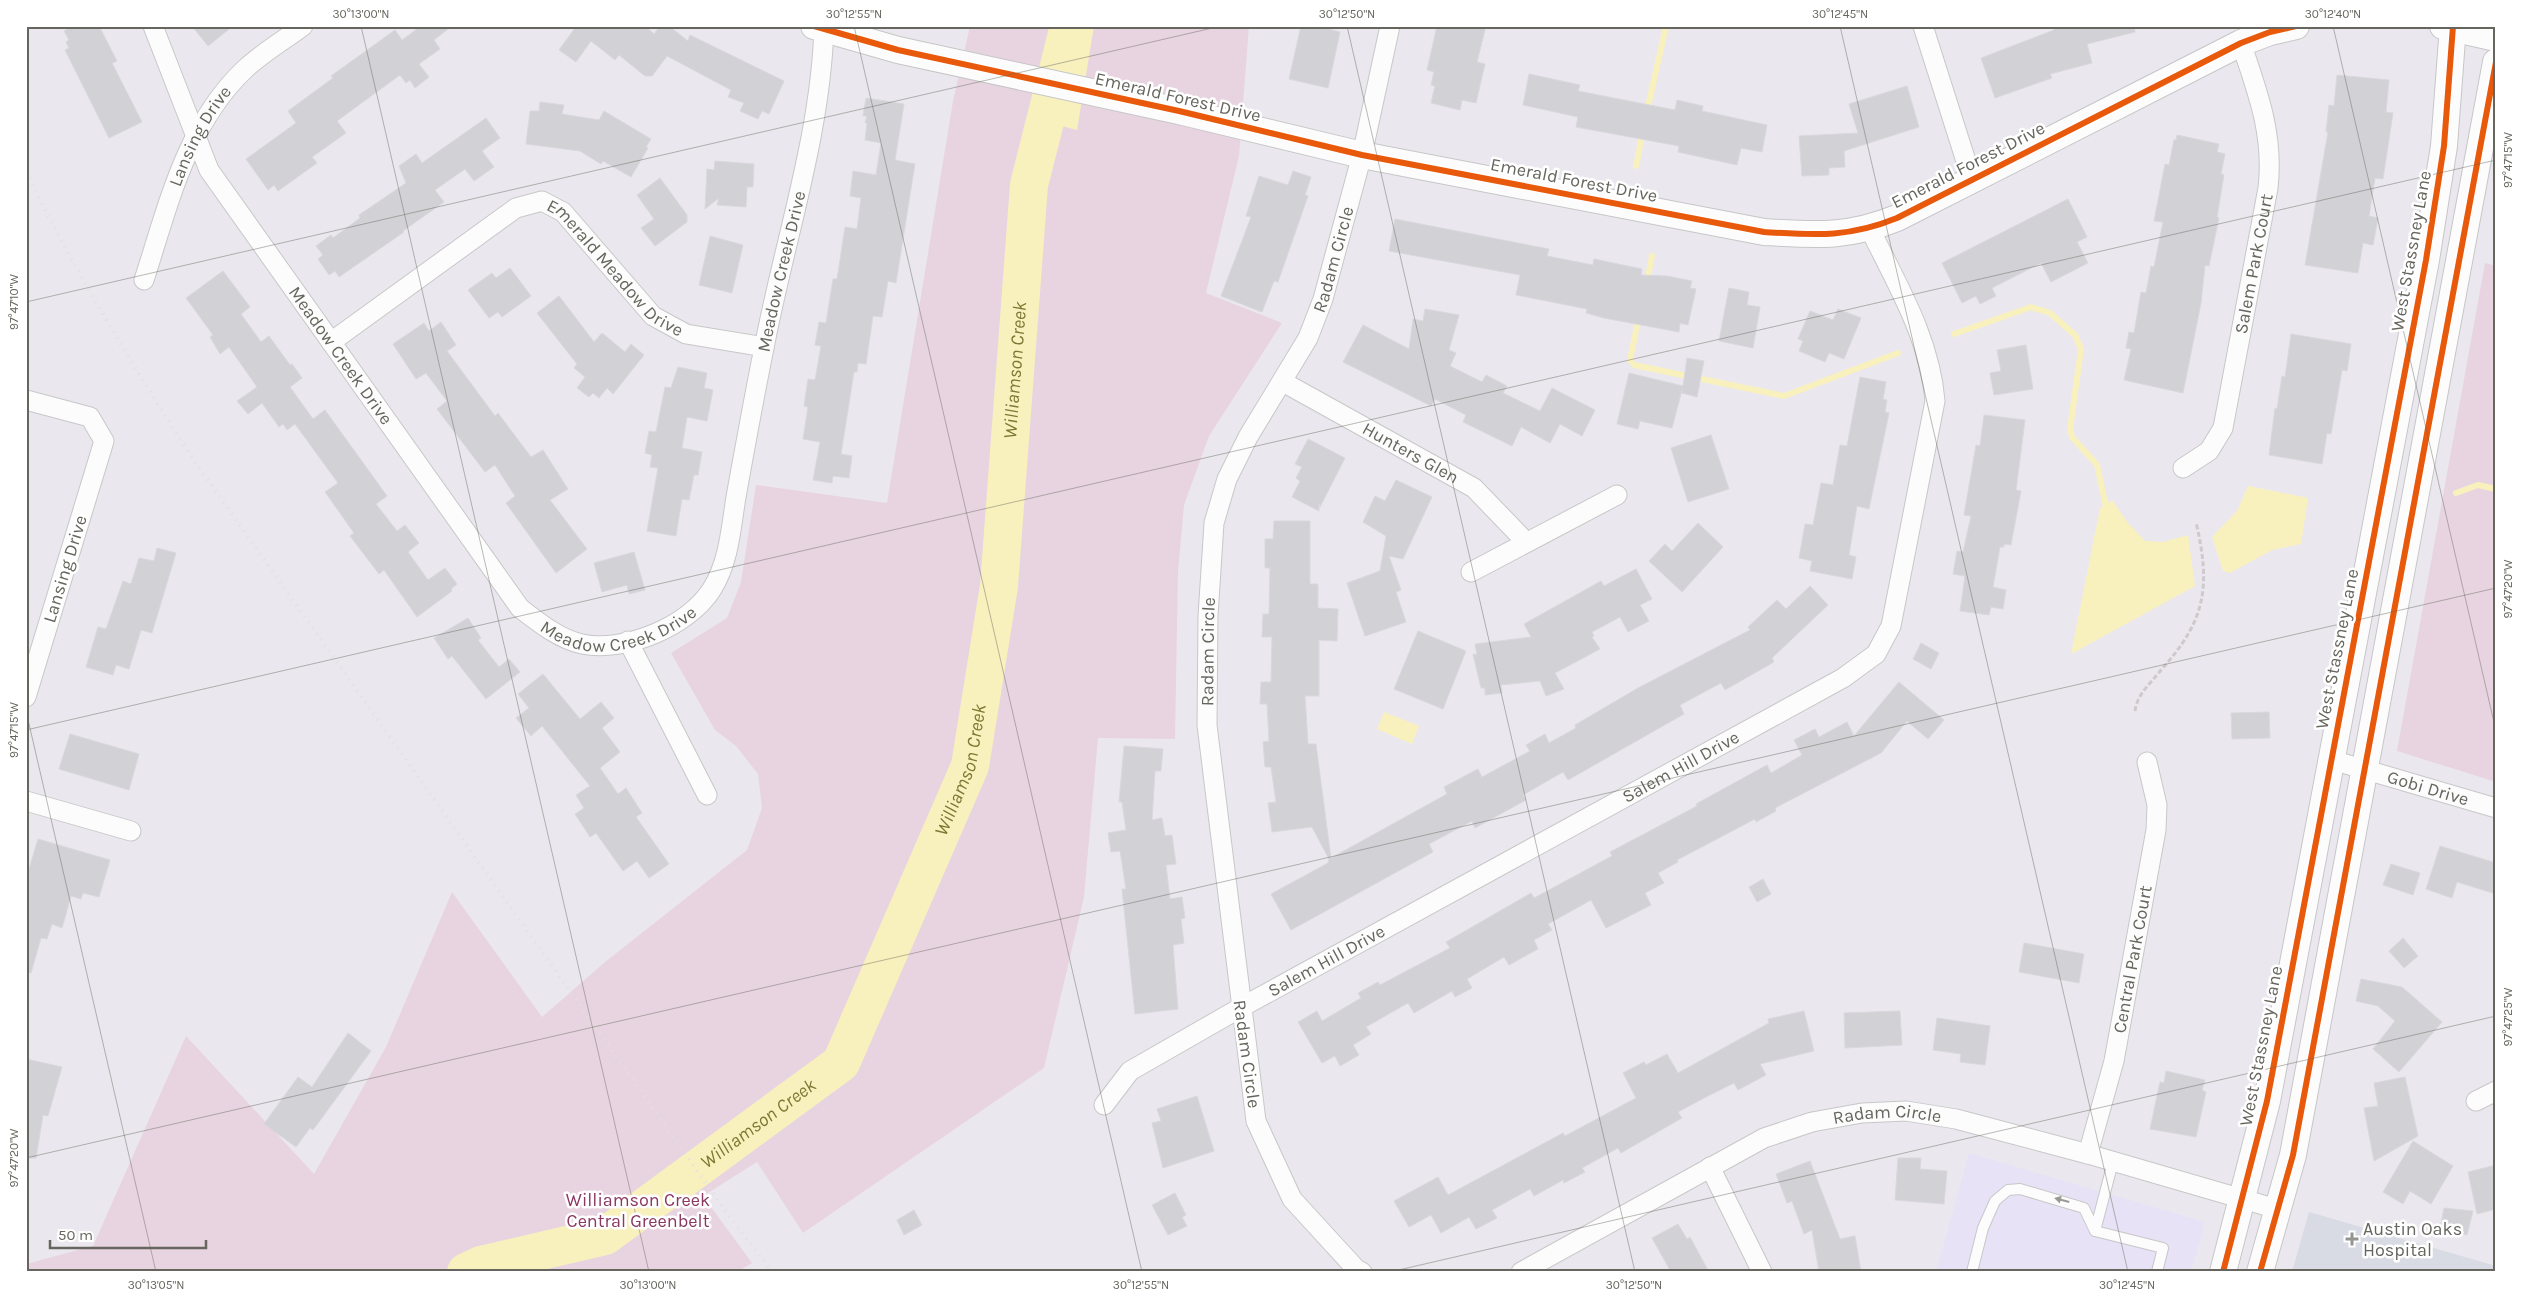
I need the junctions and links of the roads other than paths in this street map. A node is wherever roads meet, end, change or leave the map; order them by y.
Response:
1 (153, 26) edge
2 (303, 26) edge
3 (1390, 26) edge
4 (1923, 26) edge
5 (2296, 26) edge
6 (821, 27) edge
7 (2450, 27) edge
8 (2496, 38) edge
9 (2241, 43) junction
10 (2496, 62) edge
11 (196, 135) junction
12 (1362, 155) junction
13 (1972, 180) junction
14 (1870, 230) junction
15 (144, 280) dead end
16 (331, 342) junction
17 (764, 347) junction
18 (1283, 382) junction
19 (26, 400) edge
20 (2183, 468) dead end
21 (1617, 494) dead end
22 (1526, 542) junction
23 (1471, 572) dead end
24 (628, 641) junction
25 (26, 696) edge
26 (2332, 760) junction
27 (2147, 762) dead end
28 (2366, 769) junction
29 (707, 795) dead end
30 (26, 800) edge
31 (2496, 808) edge
32 (131, 831) dead end
33 (1240, 1008) junction
34 (2496, 1091) edge
35 (2476, 1102) dead end
36 (1104, 1105) dead end
37 (2088, 1154) junction
38 (2113, 1162) junction
39 (1710, 1167) junction
40 (2243, 1200) junction
41 (2277, 1209) junction
42 (2095, 1231) junction
43 (1358, 1271) edge
44 (1521, 1272) edge
45 (1762, 1272) edge
46 (1972, 1272) edge
47 (2157, 1272) edge
48 (2223, 1272) edge
49 (2260, 1272) edge

1 - 11 street, Meadow Creek Drive
2 - 11 street, Lansing Drive
3 - 12 street, Radam Circle
4 - 13 street
5 - 9 main road, Emerald Forest Drive
6 - 12 main road, Emerald Forest Drive
6 - 17 street, Meadow Creek Drive
7 - 8 main road
7 - 26 main road, West Stassney Lane
9 - 13 main road, Emerald Forest Drive
9 - 20 street, Salem Park Court
10 - 28 main road
11 - 15 street, Lansing Drive
11 - 16 street, Meadow Creek Drive
12 - 14 main road, Emerald Forest Drive
12 - 18 street, Radam Circle
13 - 14 main road, Emerald Forest Drive
14 - 33 street, Salem Hill Drive
16 - 17 street, Emerald Meadow Drive
16 - 24 street, Meadow Creek Drive
17 - 24 street, Meadow Creek Drive
18 - 22 street, Hunters Glen
18 - 33 street, Radam Circle
19 - 25 street, Lansing Drive
21 - 22 street
22 - 23 street
24 - 29 street
26 - 28 street, Gobi Drive
26 - 40 main road, West Stassney Lane
27 - 37 street, Central Park Court
28 - 31 street, Gobi Drive
28 - 41 main road
30 - 32 street
33 - 36 street, Salem Hill Drive
33 - 43 street, Radam Circle
34 - 35 street
37 - 38 street, Radam Circle
37 - 39 street, Radam Circle
38 - 40 street, Radam Circle
38 - 42 lane
39 - 44 street, Radam Circle
39 - 45 street
40 - 41 street, Radam Circle
40 - 48 main road, West Stassney Lane
41 - 49 main road
42 -> 46 lane
42 - 47 lane

